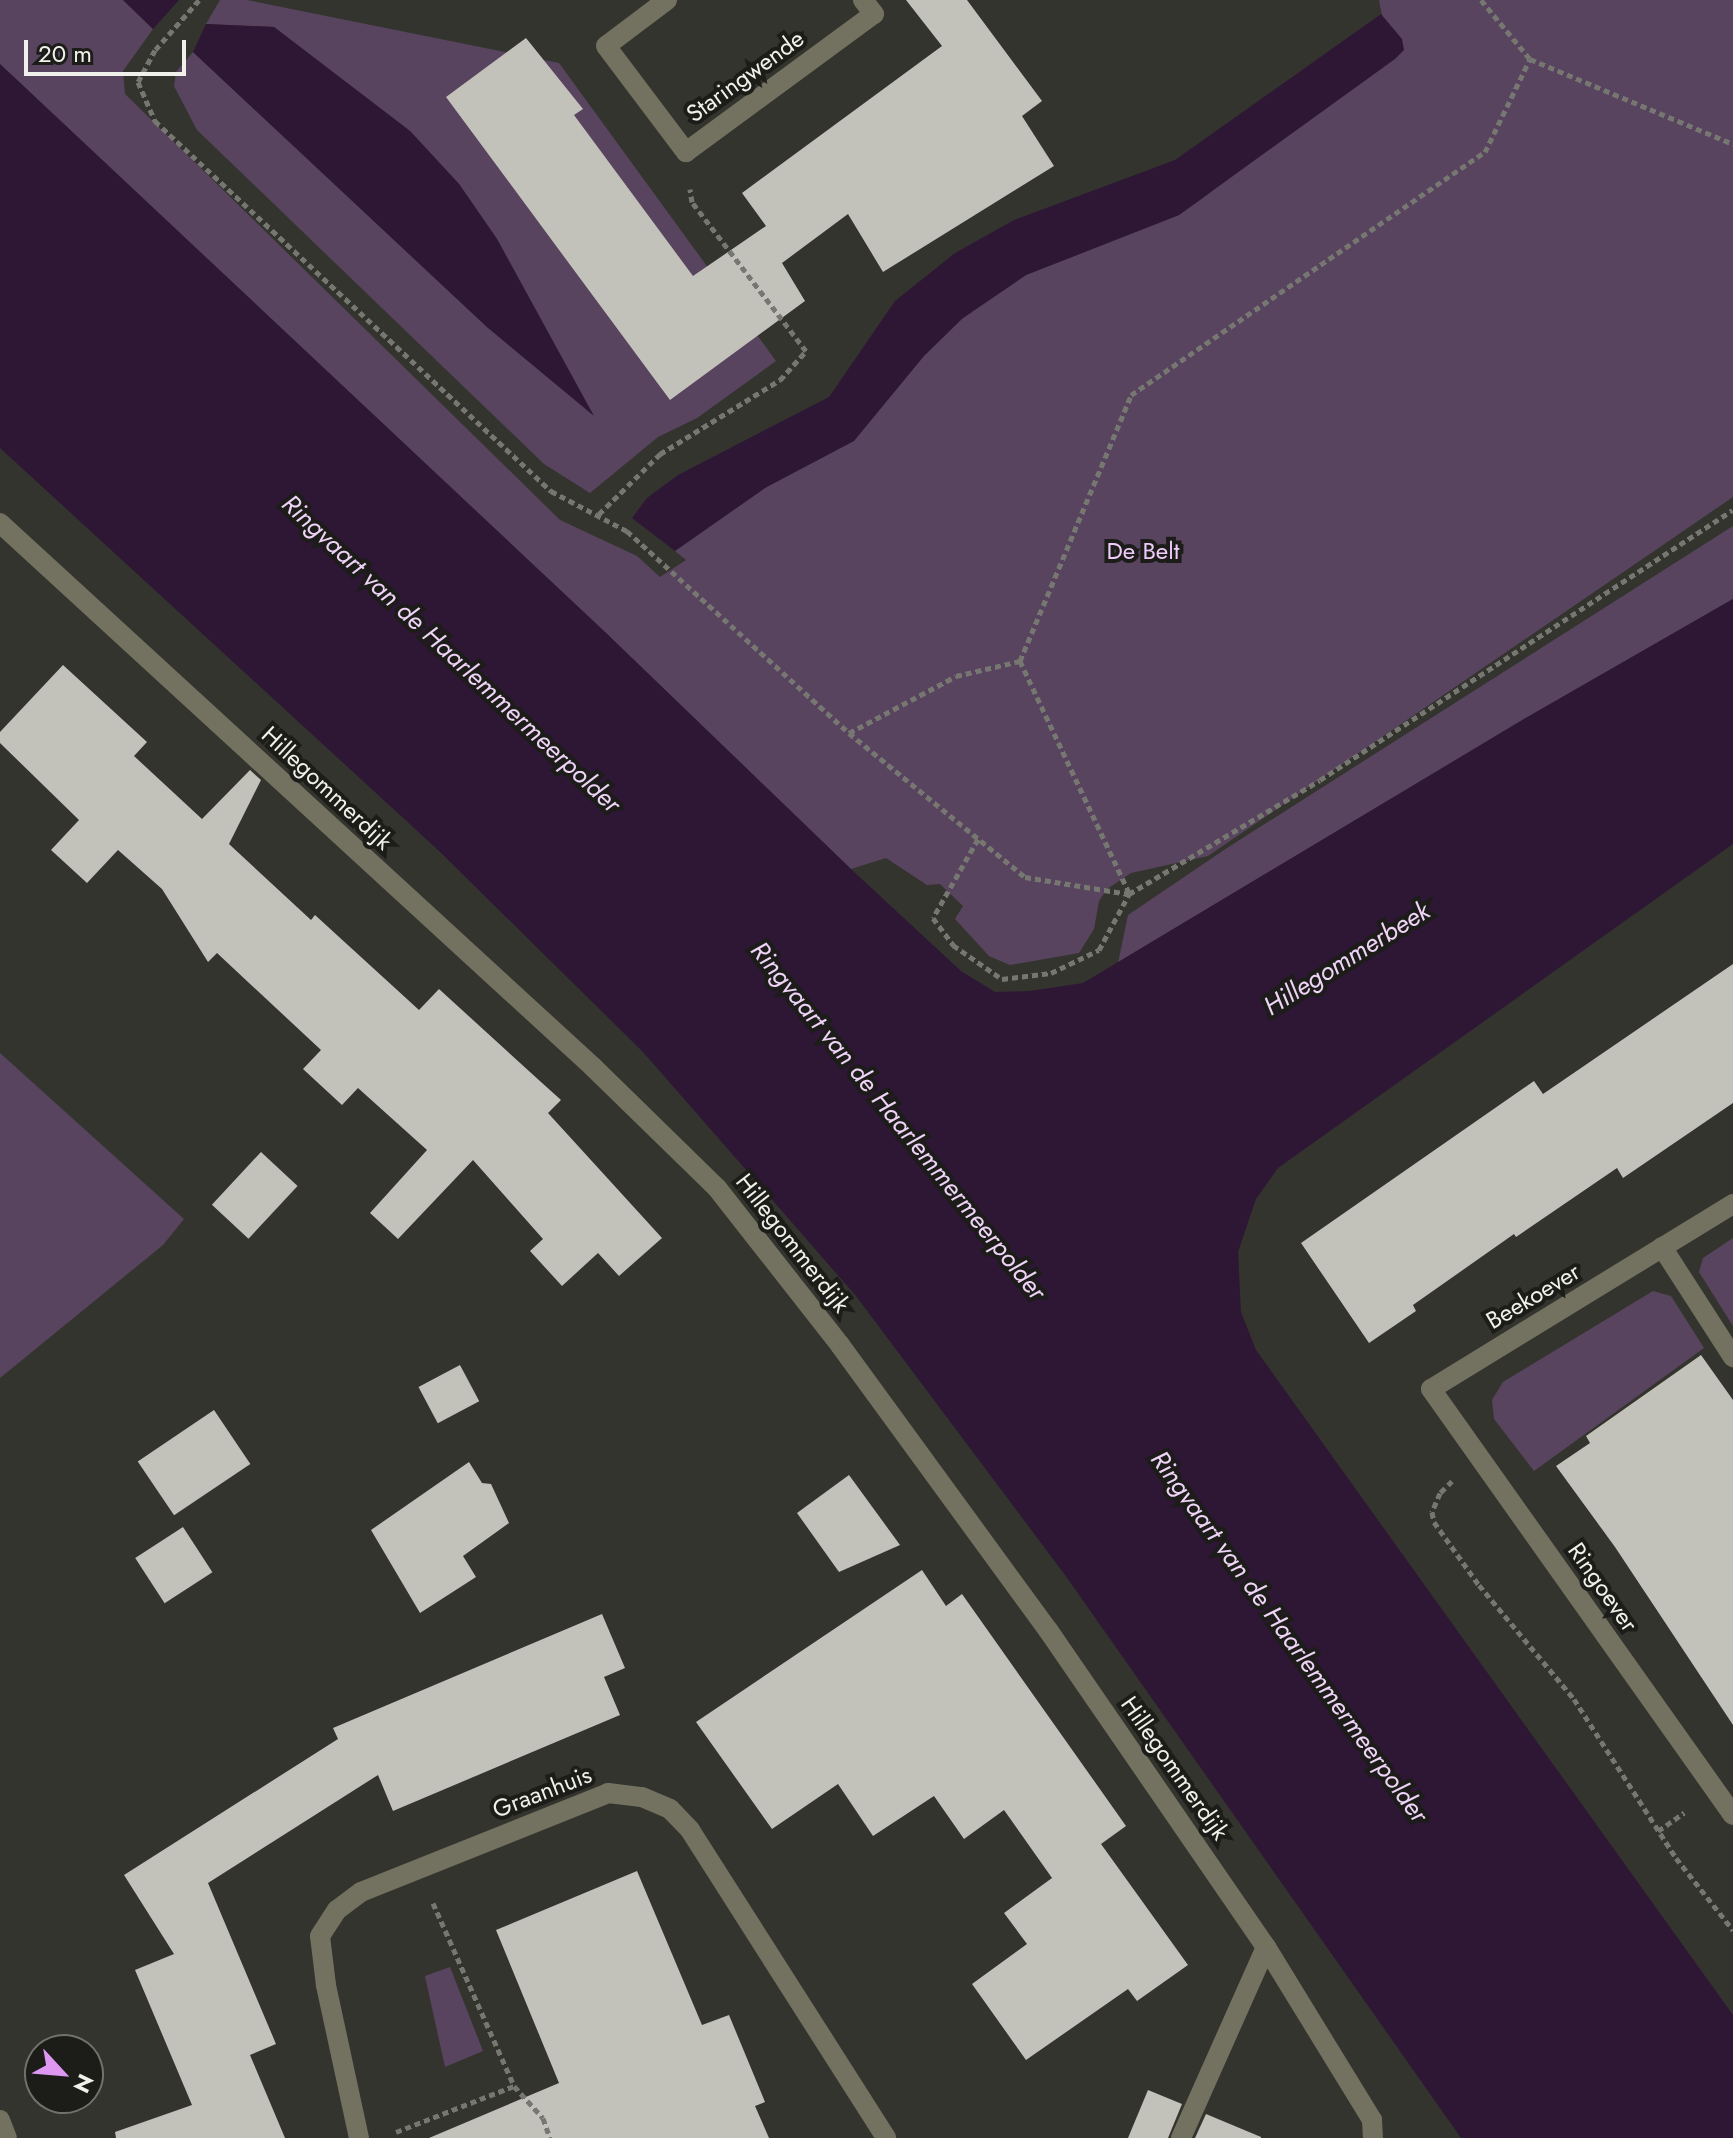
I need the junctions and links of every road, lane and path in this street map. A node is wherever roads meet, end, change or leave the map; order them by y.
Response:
1 (199, 0) edge
2 (667, 0) edge
3 (863, 0) edge
4 (1481, 0) edge
5 (1530, 59) junction
6 (1733, 144) edge
7 (686, 152) junction
8 (1733, 510) edge
9 (599, 514) junction
10 (0, 523) edge
11 (1020, 661) junction
12 (849, 733) junction
13 (978, 839) junction
14 (1129, 894) junction
15 (1733, 1204) edge
16 (1662, 1247) junction
17 (1733, 1357) edge
18 (1431, 1389) joint
19 (1483, 1462) junction
20 (1733, 1815) edge
21 (418, 1869) junction
22 (1733, 1930) edge
23 (1266, 1947) junction
24 (514, 2086) junction
25 (0, 2120) edge
26 (7, 2138) edge
27 (359, 2138) edge
28 (382, 2138) edge
29 (550, 2138) edge
30 (886, 2138) edge
31 (1181, 2138) edge
32 (1373, 2138) edge

1 - 9 path
2 - 7 street, Staringwende
3 - 7 street, Staringwende
4 - 5 path
5 - 6 path
5 - 11 path
7 - 9 path
8 - 14 path
9 - 12 path
10 - 23 street, Hillegommerdijk
11 - 12 path
11 - 14 path
12 - 13 path
13 - 14 path
13 - 14 path
15 - 16 street, Beekoever
16 - 17 street
16 - 18 street, Beekoever
18 - 19 street, Ringoever
19 - 20 street, Ringoever
19 - 22 path
21 - 24 path
21 - 27 street, Graanhuis
21 - 30 street, Graanhuis
23 - 31 street
23 - 32 street, Hillegommerdijk
24 - 28 path
24 - 29 path
25 - 26 street

